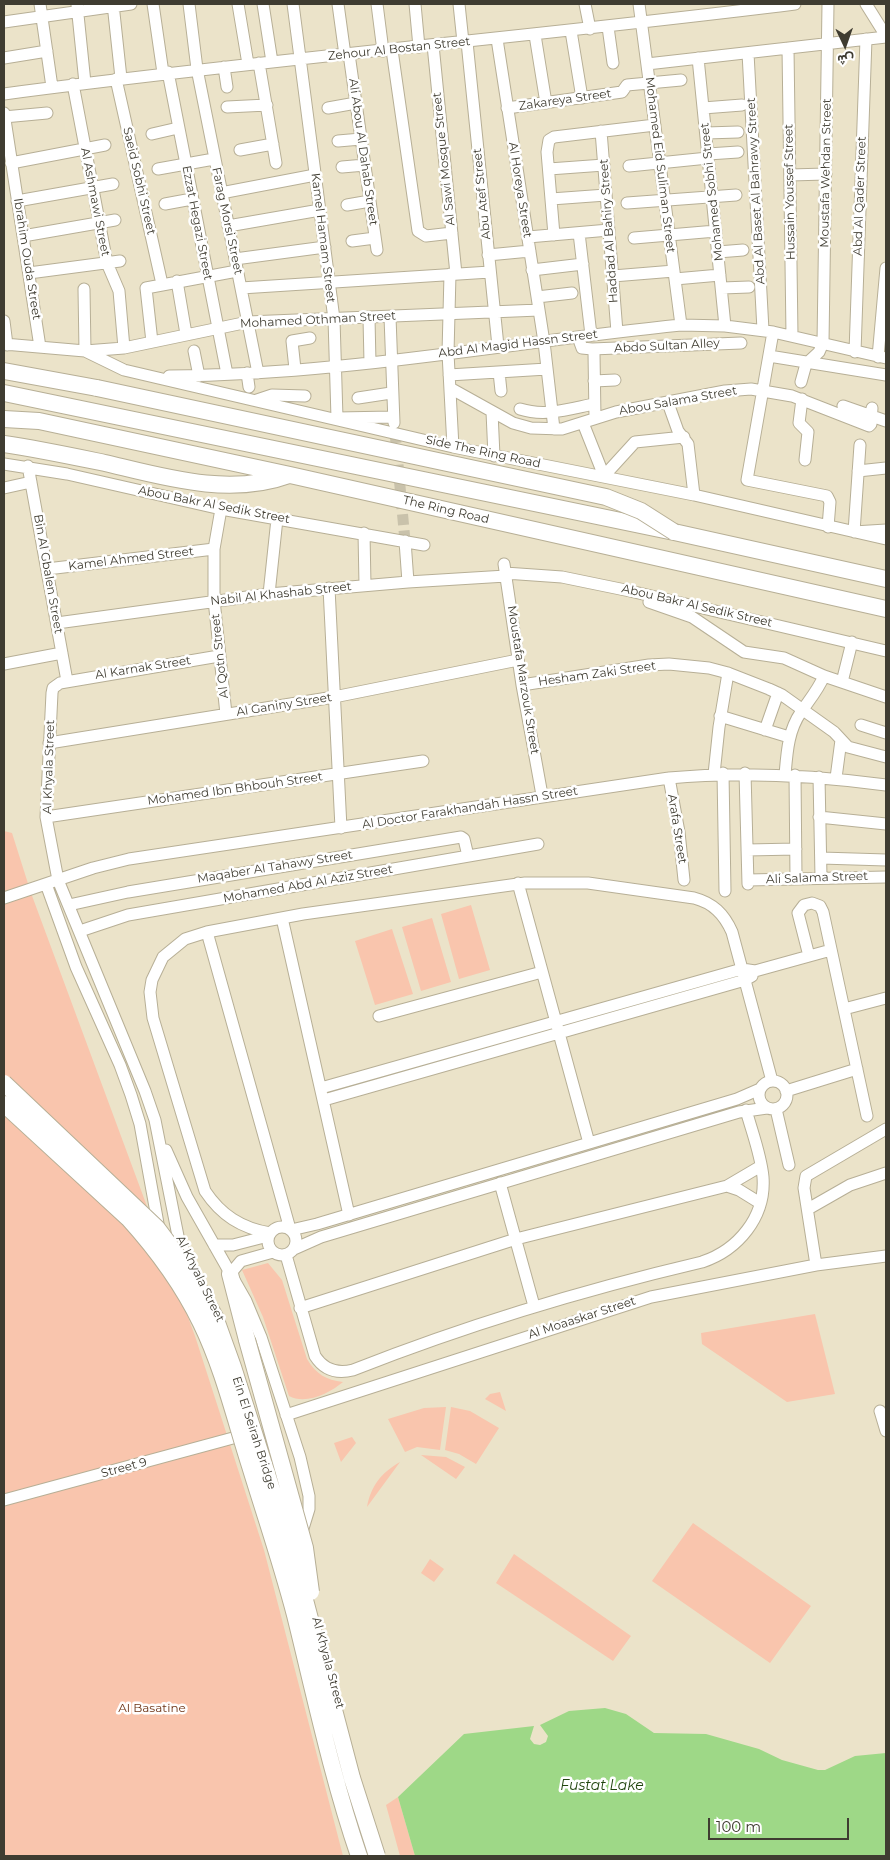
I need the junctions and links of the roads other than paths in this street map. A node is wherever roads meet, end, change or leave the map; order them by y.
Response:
1 (40, 4) edge
2 (131, 4) edge
3 (153, 4) edge
4 (189, 4) edge
5 (238, 4) edge
6 (263, 4) edge
7 (293, 4) edge
8 (338, 4) edge
9 (377, 4) edge
10 (416, 4) edge
11 (460, 4) edge
12 (585, 4) edge
13 (639, 4) edge
14 (795, 4) edge
15 (828, 4) edge
16 (866, 4) edge
17 (114, 5) edge
18 (77, 8) edge
19 (42, 16) junction
20 (4, 22) edge
21 (642, 23) junction
22 (608, 27) junction
23 (590, 29) junction
24 (571, 31) junction
25 (535, 34) junction
26 (886, 36) edge
27 (497, 38) junction
28 (866, 39) junction
29 (465, 42) junction
30 (829, 44) junction
31 (433, 45) junction
32 (419, 47) junction
33 (788, 48) junction
34 (387, 50) junction
35 (47, 51) junction
36 (748, 53) junction
37 (347, 54) junction
38 (4, 58) edge
39 (698, 58) junction
40 (300, 59) junction
41 (272, 62) junction
42 (613, 63) dead end
43 (253, 64) junction
44 (647, 64) junction
45 (224, 66) junction
46 (197, 69) junction
47 (165, 72) junction
48 (119, 79) junction
49 (681, 80) dead end
50 (85, 83) junction
51 (649, 83) junction
52 (73, 84) junction
53 (52, 87) junction
54 (227, 87) dead end
55 (4, 94) edge
56 (582, 98) junction
57 (356, 103) junction
58 (546, 103) junction
59 (266, 105) junction
60 (742, 105) dead end
61 (227, 107) dead end
62 (328, 108) dead end
63 (508, 108) junction
64 (703, 108) junction
65 (48, 113) dead end
66 (4, 115) edge
67 (655, 125) junction
68 (178, 128) junction
69 (601, 131) junction
70 (738, 132) dead end
71 (706, 133) junction
72 (152, 134) dead end
73 (361, 139) junction
74 (338, 141) dead end
75 (273, 144) junction
76 (105, 145) dead end
77 (84, 149) junction
78 (240, 150) dead end
79 (738, 152) dead end
80 (708, 156) junction
81 (214, 159) junction
82 (11, 163) junction
83 (276, 163) dead end
84 (660, 163) junction
85 (185, 164) junction
86 (365, 165) junction
87 (604, 165) junction
88 (629, 166) dead end
89 (342, 167) dead end
90 (158, 169) dead end
91 (549, 169) junction
92 (826, 174) junction
93 (315, 175) junction
94 (790, 175) junction
95 (113, 184) dead end
96 (92, 188) junction
97 (221, 193) junction
98 (606, 195) junction
99 (736, 195) dead end
100 (712, 196) junction
101 (192, 199) junction
102 (551, 199) junction
103 (664, 200) junction
104 (18, 201) junction
105 (370, 201) junction
106 (627, 203) dead end
107 (165, 204) dead end
108 (347, 205) dead end
109 (320, 210) junction
110 (114, 220) dead end
111 (99, 222) junction
112 (228, 226) junction
113 (609, 230) junction
114 (716, 231) junction
115 (452, 233) junction
116 (580, 233) junction
117 (554, 235) junction
118 (669, 235) junction
119 (23, 236) junction
120 (375, 238) junction
121 (528, 238) junction
122 (634, 238) dead end
123 (352, 242) dead end
124 (325, 247) junction
125 (377, 250) dead end
126 (743, 250) dead end
127 (530, 251) junction
128 (718, 252) junction
129 (488, 255) junction
130 (235, 259) junction
131 (120, 261) dead end
132 (107, 263) junction
133 (583, 264) junction
134 (886, 268) edge
135 (532, 270) junction
136 (236, 271) junction
137 (490, 272) junction
138 (29, 273) junction
139 (453, 274) junction
140 (674, 275) junction
141 (720, 275) junction
142 (207, 276) junction
143 (612, 276) junction
144 (177, 281) junction
145 (329, 281) junction
146 (162, 284) junction
147 (749, 287) dead end
148 (240, 288) junction
149 (722, 288) junction
150 (84, 289) dead end
151 (572, 293) dead end
152 (537, 297) junction
153 (539, 310) junction
154 (494, 312) junction
155 (450, 314) junction
156 (390, 317) junction
157 (369, 318) junction
158 (334, 319) junction
159 (4, 321) edge
160 (248, 322) junction
161 (681, 326) junction
162 (725, 326) junction
163 (218, 328) junction
164 (768, 331) junction
165 (617, 332) junction
166 (186, 334) junction
167 (591, 335) junction
168 (792, 335) junction
169 (578, 337) junction
170 (310, 338) dead end
171 (152, 342) junction
172 (544, 342) junction
173 (742, 343) dead end
174 (823, 343) junction
175 (6, 344) edge
176 (498, 346) junction
177 (40, 347) junction
178 (124, 348) junction
179 (592, 350) junction
180 (84, 351) junction
181 (194, 351) dead end
182 (855, 352) junction
183 (448, 353) junction
184 (769, 356) junction
185 (882, 358) edge
186 (390, 360) junction
187 (807, 362) junction
188 (370, 363) junction
189 (337, 366) junction
190 (295, 369) junction
191 (547, 369) junction
192 (4, 371) edge
193 (499, 372) junction
194 (253, 373) junction
195 (228, 374) junction
196 (449, 375) junction
197 (886, 375) edge
198 (147, 376) junction
199 (199, 376) junction
200 (53, 379) junction
201 (614, 380) dead end
202 (594, 381) junction
203 (4, 382) edge
204 (801, 382) dead end
205 (250, 387) dead end
206 (450, 388) junction
207 (763, 389) junction
208 (501, 391) dead end
209 (4, 393) edge
210 (391, 393) junction
211 (305, 396) dead end
212 (358, 398) dead end
213 (802, 399) junction
214 (257, 400) junction
215 (668, 403) junction
216 (594, 404) junction
217 (520, 409) dead end
218 (871, 409) junction
219 (841, 410) junction
220 (492, 412) junction
221 (552, 412) junction
222 (393, 417) junction
223 (338, 418) junction
224 (594, 418) junction
225 (4, 419) edge
226 (886, 421) edge
227 (583, 423) junction
228 (554, 429) junction
229 (395, 432) junction
230 (684, 437) junction
231 (4, 444) edge
232 (860, 446) dead end
233 (453, 447) junction
234 (4, 454) edge
235 (494, 456) junction
236 (76, 457) junction
237 (805, 460) dead end
238 (4, 464) edge
239 (28, 466) junction
240 (886, 468) edge
241 (858, 471) junction
242 (290, 475) junction
243 (604, 476) junction
244 (31, 482) junction
245 (4, 488) edge
246 (694, 495) junction
247 (221, 509) junction
248 (277, 519) junction
249 (828, 527) junction
250 (886, 530) edge
251 (674, 532) junction
252 (854, 532) junction
253 (364, 533) junction
254 (886, 539) edge
255 (405, 541) junction
256 (424, 545) dead end
257 (214, 549) junction
258 (47, 569) junction
259 (505, 571) junction
260 (886, 579) edge
261 (408, 582) junction
262 (365, 585) junction
263 (329, 588) junction
264 (630, 591) junction
265 (268, 594) junction
266 (214, 600) junction
267 (886, 609) edge
268 (56, 623) junction
269 (852, 642) junction
270 (886, 651) edge
271 (62, 653) junction
272 (219, 656) junction
273 (518, 660) junction
274 (4, 664) edge
275 (728, 673) junction
276 (824, 676) junction
277 (67, 681) junction
278 (842, 682) junction
279 (522, 685) junction
280 (778, 693) junction
281 (334, 697) junction
282 (886, 697) edge
283 (803, 710) junction
284 (226, 714) junction
285 (720, 716) junction
286 (861, 725) dead end
287 (765, 730) junction
288 (886, 733) edge
289 (789, 737) junction
290 (841, 740) junction
291 (49, 743) junction
292 (886, 757) edge
293 (423, 761) dead end
294 (718, 773) junction
295 (745, 773) junction
296 (338, 774) junction
297 (790, 775) junction
298 (819, 777) junction
299 (669, 778) junction
300 (836, 778) junction
301 (886, 785) edge
302 (542, 795) junction
303 (820, 816) junction
304 (46, 817) junction
305 (886, 824) edge
306 (341, 828) junction
307 (538, 844) dead end
308 (796, 849) junction
309 (747, 850) junction
310 (468, 856) junction
311 (820, 858) junction
312 (886, 860) edge
313 (821, 877) junction
314 (886, 877) edge
315 (796, 878) junction
316 (58, 880) junction
317 (684, 880) dead end
318 (518, 883) junction
319 (46, 884) junction
320 (724, 891) dead end
321 (4, 898) edge
322 (69, 905) junction
323 (282, 918) junction
324 (80, 932) junction
325 (208, 932) junction
326 (831, 950) junction
327 (809, 956) junction
328 (742, 968) junction
329 (755, 971) junction
330 (542, 972) junction
331 (745, 980) junction
332 (102, 984) junction
333 (86, 992) junction
334 (886, 998) edge
335 (844, 1009) junction
336 (113, 1010) junction
337 (379, 1016) dead end
338 (98, 1019) junction
339 (556, 1021) junction
340 (559, 1033) junction
341 (857, 1069) junction
342 (772, 1081) junction
343 (4, 1082) edge
344 (321, 1088) junction
345 (760, 1089) junction
346 (786, 1091) junction
347 (324, 1100) junction
348 (4, 1104) edge
349 (772, 1108) junction
350 (746, 1110) junction
351 (867, 1116) dead end
352 (155, 1120) junction
353 (886, 1129) edge
354 (589, 1143) junction
355 (789, 1165) dead end
356 (761, 1166) junction
357 (503, 1169) junction
358 (490, 1173) junction
359 (886, 1173) edge
360 (500, 1183) junction
361 (727, 1186) junction
362 (760, 1203) junction
363 (808, 1209) junction
364 (349, 1215) junction
365 (291, 1230) junction
366 (269, 1234) junction
367 (516, 1239) junction
368 (214, 1245) junction
369 (273, 1252) junction
370 (290, 1252) junction
371 (886, 1256) edge
372 (816, 1265) junction
373 (230, 1274) junction
374 (534, 1306) junction
375 (300, 1308) junction
376 (880, 1411) dead end
377 (286, 1415) junction
378 (886, 1431) edge
379 (244, 1436) junction
380 (4, 1500) edge
381 (297, 1546) junction
382 (309, 1609) junction
383 (334, 1684) junction
384 (317, 1689) junction
385 (361, 1856) edge
386 (378, 1856) edge

1 - 19 street
2 - 17 street
3 - 47 street, Ezzat Hegazi Street
4 - 46 street, Farag Morsi Street
5 - 43 street
6 - 41 street
7 - 40 street, Kamel Hamam Street
8 - 37 street, Ali Abou Al Dahab Street
9 - 34 street
10 - 32 street
11 - 29 street, Abu Atef Street
12 - 23 street
13 - 21 street, Mohamed Eid Suliman Street
14 - 21 street, Zehour Al Bostan Street
15 - 30 street, Moustafa Wehdan Street
16 - 26 street
17 - 18 street
17 - 48 street, Saeid Sobhi Street
18 - 19 street
18 - 50 street
19 - 20 street
19 - 35 street
21 - 22 street, Zehour Al Bostan Street
21 - 44 street, Mohamed Eid Suliman Street
22 - 23 street, Zehour Al Bostan Street
22 - 42 street
23 - 24 street, Zehour Al Bostan Street
24 - 25 street, Zehour Al Bostan Street
24 - 56 street
25 - 27 street, Zehour Al Bostan Street
25 - 58 street
26 - 28 street
27 - 29 street, Zehour Al Bostan Street
27 - 63 street, Al Horeya Street
28 - 30 street
28 - 182 street, Abd Al Qader Street
29 - 31 street, Zehour Al Bostan Street
29 - 129 street, Abu Atef Street
30 - 33 street
30 - 92 street, Moustafa Wehdan Street
31 - 32 street, Zehour Al Bostan Street
31 - 115 street, Al Sawi Mosque Street
32 - 34 street, Zehour Al Bostan Street
33 - 36 street
33 - 94 street, Hussain Youssef Street
34 - 37 street, Zehour Al Bostan Street
34 - 115 street
35 - 38 street
35 - 53 street
36 - 39 street
36 - 164 street, Abd Al Baset Al Bahrawy Street
37 - 40 street, Zehour Al Bostan Street
37 - 57 street, Ali Abou Al Dahab Street
39 - 44 street
39 - 64 street, Mohamed Sobhi Street
40 - 41 street, Zehour Al Bostan Street
40 - 93 street, Kamel Hamam Street
41 - 43 street, Zehour Al Bostan Street
43 - 45 street, Zehour Al Bostan Street
43 - 59 street
44 - 51 street, Mohamed Eid Suliman Street
45 - 46 street, Zehour Al Bostan Street
45 - 54 street
46 - 47 street, Zehour Al Bostan Street
46 - 81 street, Farag Morsi Street
47 - 48 street, Zehour Al Bostan Street
47 - 68 street, Ezzat Hegazi Street
48 - 50 street, Zehour Al Bostan Street
48 - 146 street, Saeid Sobhi Street
49 - 51 street, Zakareya Street
50 - 52 street, Zehour Al Bostan Street
51 - 56 street, Zakareya Street
51 - 67 street, Mohamed Eid Suliman Street
52 - 53 street, Zehour Al Bostan Street
52 - 77 street, Al Ashmawi Street
53 - 55 street, Zehour Al Bostan Street
56 - 58 street, Zakareya Street
57 - 62 street
57 - 73 street, Ali Abou Al Dahab Street
58 - 63 street, Zakareya Street
59 - 61 street
59 - 75 street
60 - 64 street
63 - 121 street, Al Horeya Street
64 - 71 street, Mohamed Sobhi Street
65 - 66 street
66 - 82 street, Ibrahim Ouda Street
67 - 69 street
67 - 84 street, Mohamed Eid Suliman Street
68 - 72 street
68 - 85 street, Ezzat Hegazi Street
69 - 87 street, Haddad Al Bahiry Street
69 - 91 street
70 - 71 street
71 - 80 street, Mohamed Sobhi Street
73 - 74 street
73 - 86 street, Ali Abou Al Dahab Street
75 - 78 street
75 - 83 street
76 - 77 street
77 - 82 street
77 - 96 street, Al Ashmawi Street
79 - 80 street
80 - 84 street
80 - 100 street, Mohamed Sobhi Street
81 - 85 street
81 - 97 street, Farag Morsi Street
82 - 104 street, Ibrahim Ouda Street
84 - 88 street
84 - 103 street, Mohamed Eid Suliman Street
85 - 90 street
85 - 101 street, Ezzat Hegazi Street
86 - 89 street
86 - 105 street, Ali Abou Al Dahab Street
87 - 91 street
87 - 98 street, Haddad Al Bahiry Street
91 - 102 street
92 - 94 street
92 - 174 street, Moustafa Wehdan Street
93 - 97 street
93 - 109 street, Kamel Hamam Street
94 - 168 street, Hussain Youssef Street
95 - 96 street
96 - 104 street
96 - 111 street, Al Ashmawi Street
97 - 112 street, Farag Morsi Street
98 - 102 street
98 - 113 street, Haddad Al Bahiry Street
99 - 100 street
100 - 103 street
100 - 114 street, Mohamed Sobhi Street
101 - 107 street
101 - 142 street, Ezzat Hegazi Street
102 - 117 street
103 - 106 street
103 - 118 street, Mohamed Eid Suliman Street
104 - 119 street, Ibrahim Ouda Street
105 - 108 street
105 - 120 street, Ali Abou Al Dahab Street
109 - 112 street
109 - 124 street, Kamel Hamam Street
110 - 111 street
111 - 119 street
111 - 132 street, Al Ashmawi Street
112 - 130 street, Farag Morsi Street
113 - 116 street
113 - 143 street, Haddad Al Bahiry Street
114 - 118 street
114 - 128 street, Mohamed Sobhi Street
115 - 139 street, Al Sawi Mosque Street
116 - 117 street
116 - 133 street
117 - 121 street
118 - 122 street
118 - 140 street, Mohamed Eid Suliman Street
119 - 138 street, Ibrahim Ouda Street
120 - 123 street
120 - 125 street, Ali Abou Al Dahab Street
121 - 127 street, Al Horeya Street
124 - 130 street
124 - 145 street, Kamel Hamam Street
126 - 128 street
127 - 129 street
127 - 135 street, Al Horeya Street
128 - 141 street, Mohamed Sobhi Street
129 - 137 street, Abu Atef Street
130 - 136 street, Farag Morsi Street
131 - 132 street
132 - 138 street
132 - 178 street, Al Ashmawi Street
133 - 135 street
133 - 167 street
134 - 185 street
135 - 152 street, Al Horeya Street
136 - 142 street
136 - 148 street, Farag Morsi Street
137 - 139 street
137 - 154 street, Abu Atef Street
138 - 177 street, Ibrahim Ouda Street
139 - 145 street
139 - 155 street, Al Sawi Mosque Street
140 - 141 street
140 - 143 street
140 - 161 street, Mohamed Eid Suliman Street
141 - 149 street, Mohamed Sobhi Street
142 - 144 street
142 - 163 street, Ezzat Hegazi Street
143 - 165 street, Haddad Al Bahiry Street
144 - 146 street
144 - 166 street
145 - 148 street
145 - 158 street, Kamel Hamam Street
146 - 171 street
147 - 149 street
148 - 160 street, Farag Morsi Street
149 - 162 street, Mohamed Sobhi Street
150 - 180 street
151 - 152 street
152 - 153 street, Al Horeya Street
153 - 154 street, Mohamed Othman Street
153 - 172 street, Al Horeya Street
154 - 155 street, Mohamed Othman Street
154 - 176 street, Abu Atef Street
155 - 156 street, Mohamed Othman Street
155 - 183 street, Al Sawi Mosque Street
156 - 157 street, Mohamed Othman Street
156 - 186 street
157 - 158 street, Mohamed Othman Street
157 - 188 street
158 - 160 street, Mohamed Othman Street
158 - 189 street, Kamel Hamam Street
159 - 175 street
160 - 163 street, Mohamed Othman Street
160 - 194 street, Farag Morsi Street
161 - 162 street, Abd Al Magid Hassn Street
161 - 165 street, Abd Al Magid Hassn Street
162 - 164 street, Abd Al Magid Hassn Street
163 - 166 street, Mohamed Othman Street
163 - 195 street, Ezzat Hegazi Street
164 - 168 street, Abd Al Magid Hassn Street
164 - 184 street, Abd Al Baset Al Bahrawy Street
165 - 167 street, Abd Al Magid Hassn Street
166 - 171 street, Mohamed Othman Street
167 - 169 street, Abd Al Magid Hassn Street
168 - 174 street, Abd Al Magid Hassn Street
169 - 172 street, Abd Al Magid Hassn Street
169 - 179 street
170 - 190 street
171 - 178 street, Mohamed Othman Street
172 - 176 street, Abd Al Magid Hassn Street
172 - 191 street
173 - 179 street, Abdo Sultan Alley
174 - 182 street, Abd Al Magid Hassn Street
174 - 187 street
175 - 177 street
176 - 183 street, Abd Al Magid Hassn Street
177 - 180 street, Mohamed Othman Street
178 - 180 street, Mohamed Othman Street
179 - 202 street
180 - 198 street, Side The Ring Road
181 - 199 street
182 - 185 street, Abd Al Magid Hassn Street
183 - 186 street, Abd Al Magid Hassn Street
183 - 196 street
184 - 187 street
184 - 207 street, Abd Al Baset Al Bahrawy Street
186 - 188 street, Abd Al Magid Hassn Street
186 - 210 street
187 - 197 street
187 - 204 street
188 - 189 street, Abd Al Magid Hassn Street
189 - 190 street, Abd Al Magid Hassn Street
189 - 223 street, Kamel Hamam Street
190 - 194 street, Abd Al Magid Hassn Street
191 - 193 street
191 - 221 street
192 - 200 highway
193 - 196 street
193 - 208 street
194 - 195 street, Abd Al Magid Hassn Street
194 - 205 street, Farag Morsi Street
195 - 199 street, Abd Al Magid Hassn Street
196 - 206 street
198 - 199 street, Abd Al Magid Hassn Street
198 - 214 street, Side The Ring Road
200 - 203 highway
200 - 251 highway, bridge
201 - 202 street
202 - 216 street
206 - 220 street, Abou Salama Street
206 - 233 street
207 - 213 street, Abou Salama Street
207 - 215 street, Abou Salama Street
207 - 249 street, Abd Al Baset Al Bahrawy Street
209 - 251 highway, The Ring Road
210 - 212 street
210 - 222 street
211 - 214 street
213 - 219 street, Abou Salama Street
213 - 237 street
214 - 223 street, Side The Ring Road
215 - 224 street, Abou Salama Street
215 - 230 street
216 - 221 street
216 - 224 street
217 - 221 street
218 - 219 street
218 - 219 street, Abou Salama Street
218 - 226 street
220 - 228 street, Abou Salama Street
220 - 235 street
221 - 228 street
222 - 223 street
222 - 229 street
223 - 229 street, Side The Ring Road
224 - 227 street, Abou Salama Street
225 - 242 highway, The Ring Road
227 - 228 street, Abou Salama Street
227 - 243 street
229 - 233 street, Side The Ring Road
230 - 243 street
230 - 246 street
231 - 236 highway
232 - 241 street
233 - 235 street, Side The Ring Road
234 - 236 highway
235 - 243 street, Side The Ring Road
236 - 242 highway
238 - 239 street, Abou Bakr Al Sedik Street
239 - 244 street, Bin Al Gbalen Street
239 - 247 street, Abou Bakr Al Sedik Street
240 - 241 street
241 - 252 street
242 - 267 highway, The Ring Road
243 - 246 street, Side The Ring Road
244 - 245 street
244 - 258 street, Bin Al Gbalen Street
246 - 249 street, Side The Ring Road
247 - 248 street, Abou Bakr Al Sedik Street
247 - 257 street, Al Qotn Street
248 - 253 street, Abou Bakr Al Sedik Street
248 - 265 street
249 - 252 street, Side The Ring Road
250 - 252 street
251 - 260 highway, The Ring Road
252 - 254 street, Side The Ring Road
253 - 255 street, Abou Bakr Al Sedik Street
253 - 262 street
255 - 256 street, Abou Bakr Al Sedik Street
255 - 261 street
257 - 258 street, Kamel Ahmed Street
257 - 266 street, Al Qotn Street
258 - 268 street, Bin Al Gbalen Street
259 - 261 street, Nabil Al Khashab Street
259 - 264 street, Abou Bakr Al Sedik Street
259 - 273 street, Moustafa Marzouk Street
261 - 262 street, Nabil Al Khashab Street
262 - 263 street, Nabil Al Khashab Street
263 - 265 street, Nabil Al Khashab Street
263 - 281 street
264 - 269 street, Abou Bakr Al Sedik Street
264 - 276 street
265 - 266 street, Nabil Al Khashab Street
266 - 268 street, Nabil Al Khashab Street
266 - 272 street, Al Qotn Street
268 - 271 street, Bin Al Gbalen Street
269 - 270 street, Abou Bakr Al Sedik Street
269 - 278 street
271 - 274 street
271 - 277 street, Bin Al Gbalen Street
272 - 277 street, Al Karnak Street
272 - 284 street, Al Qotn Street
273 - 279 street, Moustafa Marzouk Street
273 - 281 street, Al Ganiny Street
275 - 279 street, Hesham Zaki Street
275 - 280 street, Hesham Zaki Street
275 - 285 street
276 - 278 street
276 - 283 street
277 - 291 street, Al Khyala Street
278 - 282 street
279 - 302 street, Moustafa Marzouk Street
280 - 283 street, Hesham Zaki Street
280 - 287 street
281 - 284 street, Al Ganiny Street
281 - 296 street
283 - 289 street
283 - 290 street, Hesham Zaki Street
284 - 291 street, Al Ganiny Street
285 - 287 street
285 - 294 street
286 - 288 street
287 - 289 street
289 - 297 street
290 - 292 street, Hesham Zaki Street
290 - 300 street
291 - 304 street, Al Khyala Street
293 - 296 street, Mohamed Ibn Bhbouh Street
294 - 295 street, Al Doctor Farakhandah Hassn Street
294 - 299 street, Al Doctor Farakhandah Hassn Street
294 - 320 street
295 - 297 street, Al Doctor Farakhandah Hassn Street
295 - 309 street
296 - 304 street, Mohamed Ibn Bhbouh Street
296 - 306 street
297 - 298 street, Al Doctor Farakhandah Hassn Street
297 - 308 street
298 - 300 street, Al Doctor Farakhandah Hassn Street
298 - 303 street
299 - 302 street, Al Doctor Farakhandah Hassn Street
299 - 317 street, Arafa Street
300 - 301 street, Al Doctor Farakhandah Hassn Street
302 - 306 street, Al Doctor Farakhandah Hassn Street
303 - 305 street
303 - 311 street
304 - 316 street, Al Khyala Street
306 - 316 street, Al Doctor Farakhandah Hassn Street
307 - 310 street, Mohamed Abd Al Aziz Street
308 - 309 street
308 - 315 street
309 - 315 street, Ali Salama Street
310 - 322 street, Maqaber Al Tahawy Street
310 - 324 street, Mohamed Abd Al Aziz Street
311 - 312 street
311 - 313 street
313 - 314 street, Ali Salama Street
313 - 315 street, Ali Salama Street
316 - 319 street, Al Doctor Farakhandah Hassn Street
316 - 322 street, Al Khyala Street
318 - 323 street
318 - 328 street
318 - 330 street
319 - 321 street, Al Doctor Farakhandah Hassn Street
319 - 333 street, Al Khyala Street
322 - 324 street, Al Khyala Street
323 - 325 street
323 - 344 street
324 - 332 street, Al Khyala Street
325 - 365 street
325 - 366 street
326 - 327 street
326 - 327 street
326 - 335 street
327 - 329 street
328 - 329 street
328 - 331 street
328 - 339 street
329 - 331 street
330 - 337 street
330 - 339 street
331 - 340 street
331 - 342 street
332 - 333 street
332 - 336 street, Al Khyala Street
333 - 338 street, Al Khyala Street
334 - 335 street
335 - 341 street
336 - 338 street
336 - 352 street, Al Khyala Street
338 - 379 street, Al Khyala Street
339 - 340 street
339 - 344 street
340 - 347 street
340 - 354 street
341 - 346 street
341 - 351 street
342 - 345 street
342 - 346 street
343 - 382 highway, Ein El Seirah Bridge, bridge
344 - 347 street
345 - 349 street
345 - 354 street
346 - 349 street
347 - 364 street
348 - 385 highway, Ein El Seirah Bridge, bridge
349 - 350 street
349 - 355 street
350 - 356 street
350 - 360 street
352 - 368 street
352 - 381 street, Al Khyala Street
353 - 363 street
354 - 357 street
356 - 361 street
356 - 362 street
357 - 358 street
357 - 360 street
358 - 360 street
358 - 364 street
359 - 363 street
360 - 367 street
360 - 370 street
361 - 362 street
361 - 367 street
362 - 374 street
363 - 372 street
364 - 365 street
365 - 366 street
365 - 370 street
366 - 368 street
366 - 369 street
367 - 374 street
367 - 375 street
368 - 373 street
369 - 370 street
369 - 373 street
370 - 375 street
371 - 372 street, Al Moaaskar Street
372 - 377 street, Al Moaaskar Street
373 - 377 street
373 - 382 highway, bridge
374 - 375 street
376 - 378 street
377 - 381 street
379 - 380 street, Street 9
379 - 384 street, Al Khyala Street
381 - 383 street, Al Khyala Street
382 - 386 highway, Ein El Seirah Bridge, bridge
383 - 384 street
383 - 386 street, Al Khyala Street
384 - 385 street, Al Khyala Street

